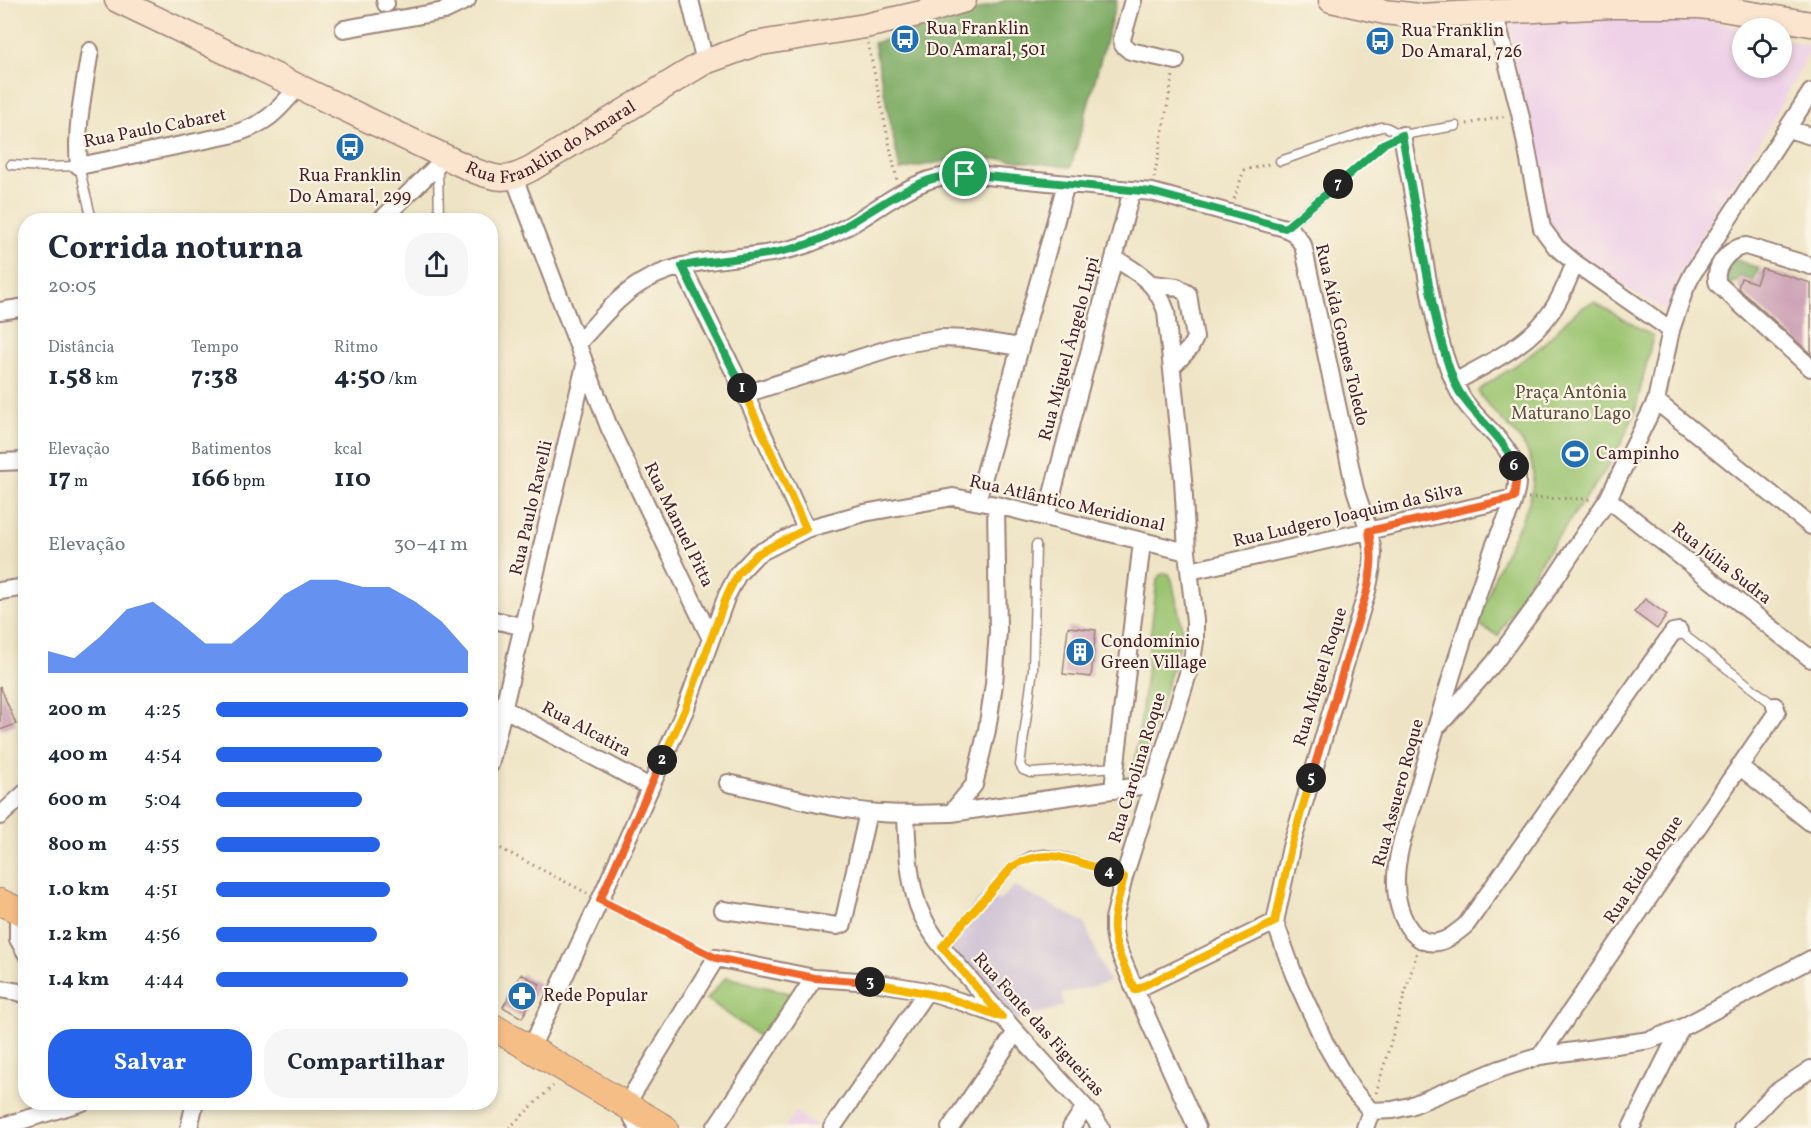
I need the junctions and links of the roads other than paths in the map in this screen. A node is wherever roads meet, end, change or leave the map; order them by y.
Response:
1 (117, 0) edge
2 (467, 0) edge
3 (690, 0) edge
4 (964, 0) edge
5 (1133, 0) edge
6 (1331, 0) edge
7 (1678, 3) edge
8 (1462, 6) edge
9 (924, 7) edge
10 (1743, 7) edge
11 (1494, 11) junction
12 (1811, 24) edge
13 (344, 29) dead end
14 (90, 51) dead end
15 (1176, 61) road end
16 (705, 62) junction
17 (298, 87) junction
18 (1811, 92) edge
19 (1456, 126) road end
20 (1788, 129) junction
21 (1402, 135) junction
22 (1811, 136) edge
23 (441, 161) junction
24 (1280, 161) road end
25 (11, 165) dead end
26 (79, 166) junction
27 (514, 177) junction
28 (1066, 183) junction
29 (1333, 188) road end
30 (1132, 190) junction
31 (90, 213) edge
32 (388, 213) edge
33 (439, 213) edge
34 (1285, 228) junction
35 (1114, 258) junction
36 (1575, 263) junction
37 (682, 266) junction
38 (1811, 266) edge
39 (1152, 284) junction
40 (18, 308) edge
41 (0, 311) edge
42 (1671, 330) junction
43 (578, 343) junction
44 (1020, 347) junction
45 (585, 365) junction
46 (1172, 367) junction
47 (1811, 368) edge
48 (1455, 382) junction
49 (745, 394) junction
50 (1656, 401) junction
51 (18, 461) edge
52 (0, 462) edge
53 (1514, 498) junction
54 (1608, 499) junction
55 (977, 501) junction
56 (996, 505) junction
57 (1046, 517) junction
58 (1811, 526) edge
59 (806, 529) junction
60 (1369, 531) junction
61 (1142, 542) junction
62 (1036, 545) dead end
63 (1187, 552) junction
64 (1190, 571) junction
65 (18, 588) edge
66 (0, 591) edge
67 (498, 621) edge
68 (524, 627) junction
69 (1679, 631) joint
70 (711, 639) junction
71 (1811, 659) edge
72 (1775, 706) joint
73 (503, 708) junction
74 (1436, 729) junction
75 (498, 730) edge
76 (1739, 766) junction
77 (1116, 767) junction
78 (728, 783) dead end
79 (1154, 783) junction
80 (650, 787) junction
81 (1113, 789) junction
82 (18, 799) edge
83 (868, 812) junction
84 (951, 813) junction
85 (906, 814) junction
86 (0, 816) edge
87 (1811, 823) edge
88 (1124, 877) junction
89 (15, 909) edge
90 (723, 910) dead end
91 (1275, 922) junction
92 (18, 939) edge
93 (942, 947) junction
94 (1811, 959) edge
95 (814, 978) junction
96 (0, 989) edge
97 (1135, 990) junction
98 (18, 992) edge
99 (927, 992) junction
100 (1002, 1017) junction
101 (1681, 1028) junction
102 (498, 1029) edge
103 (1016, 1032) junction
104 (531, 1048) junction
105 (1540, 1056) junction
106 (1811, 1069) edge
107 (626, 1105) junction
108 (1085, 1107) junction
109 (56, 1110) edge
110 (193, 1110) edge
111 (1371, 1111) junction
112 (0, 1127) edge
113 (189, 1128) edge
114 (638, 1128) edge
115 (665, 1128) edge
116 (715, 1128) edge
117 (832, 1128) edge
118 (950, 1128) edge
119 (1071, 1128) edge
120 (1101, 1128) edge
121 (1197, 1128) edge
122 (1365, 1128) edge
123 (1631, 1128) edge
124 (1742, 1128) edge

1 - 17 street, Rua Franklin do Amaral
2 - 13 street
3 - 16 street
4 - 9 street, Rua Franklin do Amaral
5 - 15 street
6 - 8 street
7 - 10 street
7 - 11 street
8 - 11 street
9 - 16 street, Rua Franklin do Amaral
10 - 12 street
11 - 36 street
14 - 26 street, Rua Paulo Cabaret
16 - 27 street, Rua Franklin do Amaral
17 - 23 street, Rua Franklin do Amaral
17 - 26 street, Rua Paulo Cabaret
18 - 20 street
19 - 21 lane
20 - 22 street
20 - 42 street
21 - 24 lane
21 - 48 street
23 - 27 street, Rua Franklin do Amaral
23 - 32 street
23 - 33 lane
25 - 26 lane
26 - 31 lane
27 - 43 street, Rua Manuel Pitta
28 - 30 street
28 - 37 street
28 - 44 street
29 - 34 lane
30 - 34 street
30 - 35 street, Rua Miguel Ângelo Lupi
34 - 60 street, Rua Aída Gomes Toledo
35 - 39 street, Rua Carolina Roque
35 - 57 street, Rua Miguel Ângelo Lupi
36 - 42 street
36 - 48 street
37 - 43 street
37 - 49 street
38 - 47 street
39 - 46 street, Rua Carolina Roque
39 - 46 street, Rua Carolina Roque
40 - 41 street
42 - 50 street
43 - 45 street, Rua Manuel Pitta
44 - 49 street
44 - 55 street
45 - 68 street, Rua Paulo Ravelli
45 - 70 street, Rua Manuel Pitta
46 - 63 street, Rua Carolina Roque
48 - 53 street
49 - 59 street
50 - 54 street
50 - 58 street
51 - 52 street
53 - 60 street, Rua Ludgero Joaquim da Silva
53 - 74 street, Rua Assuero Roque
54 - 71 street, Rua Júlia Sudra
54 - 74 street
55 - 56 street, Rua Atlântico Meridional
55 - 59 street, Rua Atlântico Meridional
56 - 57 street, Rua Atlântico Meridional
56 - 84 street
57 - 61 street, Rua Atlântico Meridional
59 - 70 street, Rua Atlântico Meridional
60 - 64 street, Rua Ludgero Joaquim da Silva
60 - 91 street, Rua Miguel Roque
61 - 63 street, Rua Atlântico Meridional
61 - 77 street
62 - 77 lane
63 - 64 street, Rua Carolina Roque
64 - 79 street, Rua Carolina Roque
65 - 66 street
67 - 68 street
68 - 73 street, Rua Paulo Ravelli
69 - 72 lane
69 - 74 street, Rua Assuero Roque
70 - 80 street
72 - 76 street, Rua Rido Roque
73 - 75 street, Rua Paulo Ravelli
73 - 80 street, Rua Alcatira
76 - 87 street
76 - 105 street, Rua Rido Roque
77 - 81 street
78 - 83 street
79 - 81 street
79 - 88 street, Rua Carolina Roque
80 - 104 street
81 - 84 street
82 - 86 street
83 - 85 street
83 - 90 street
84 - 85 street
85 - 93 street, Rua Fonte das Figueiras
88 - 93 lane
88 - 97 street, Rua Carolina Roque
89 - 92 street
91 - 97 street
91 - 111 street
93 - 100 street, Rua Fonte das Figueiras
94 - 101 street
95 - 99 street
95 - 107 street
95 - 116 street
96 - 98 street
97 - 121 street, Rua Carolina Roque
99 - 100 street
99 - 117 street
100 - 103 street, Rua Fonte das Figueiras
101 - 105 street
101 - 123 street
102 - 104 main road
103 - 108 street, Rua Fonte das Figueiras
103 - 118 street
104 - 107 main road
105 - 111 street
106 - 124 street
107 - 114 street
107 - 115 main road
108 - 119 street
108 - 120 street, Rua Fonte das Figueiras
109 - 112 street
110 - 113 street
111 - 122 street

